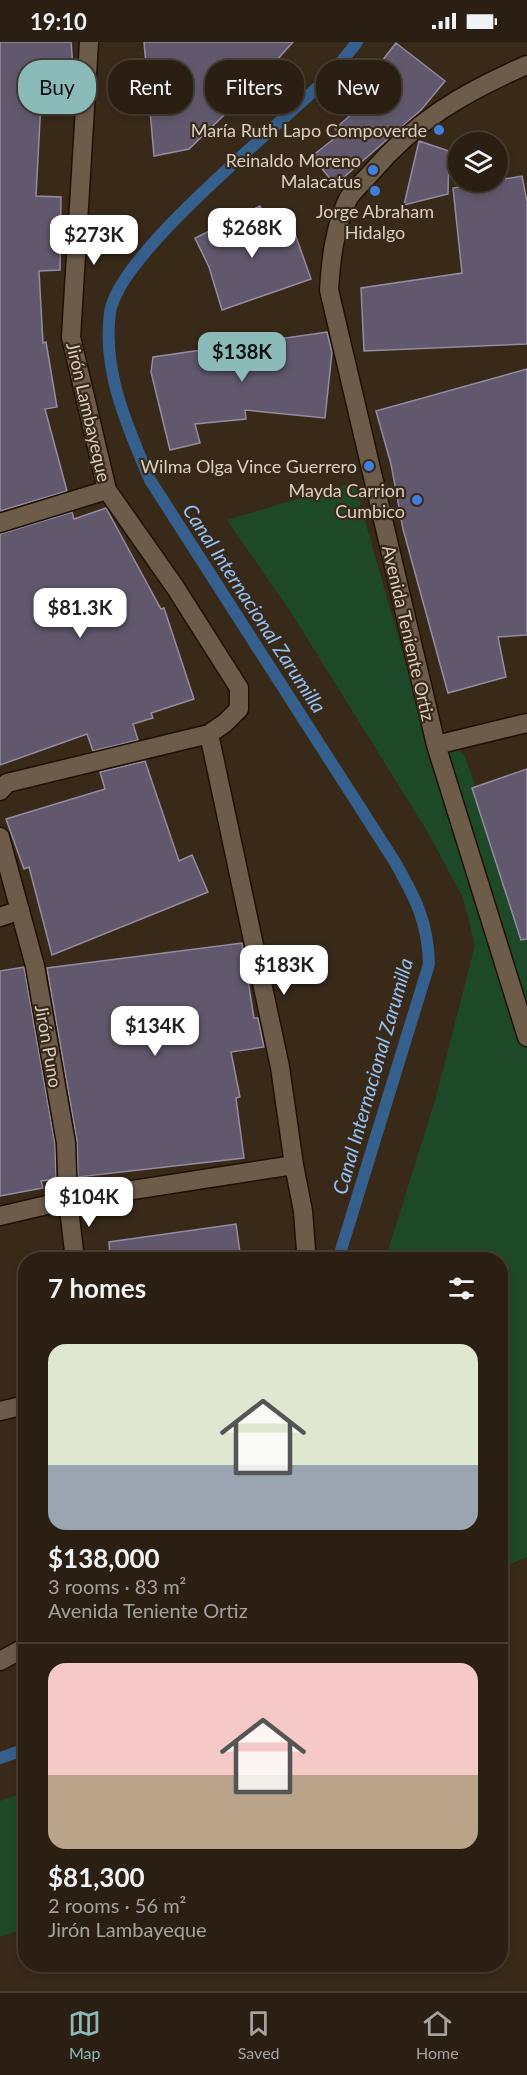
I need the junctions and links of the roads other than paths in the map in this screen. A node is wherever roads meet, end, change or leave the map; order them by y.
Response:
1 (89, 42) edge
2 (527, 65) edge
3 (107, 490) junction
4 (0, 523) edge
5 (527, 723) edge
6 (209, 734) junction
7 (435, 745) junction
8 (0, 791) edge
9 (0, 837) edge
10 (20, 910) junction
11 (0, 917) edge
12 (527, 1037) edge
13 (294, 1165) junction
14 (68, 1200) junction
15 (0, 1216) edge
16 (74, 1252) edge
17 (306, 1252) edge
18 (18, 1407) edge
19 (0, 1411) edge
20 (18, 1651) edge
21 (0, 1661) edge

1 - 3 street, Jirón Lambayeque
2 - 7 street, Avenida Teniente Ortiz
3 - 4 street, Jirón Lambayeque
3 - 6 street
5 - 7 street
6 - 8 street
6 - 13 street
7 - 12 street, Avenida Teniente Ortiz
9 - 10 street, Jirón Puno
10 - 11 street
10 - 14 street, Jirón Puno
13 - 14 street
13 - 17 street
14 - 15 street
14 - 16 street, Jirón Puno
18 - 19 street
20 - 21 street

